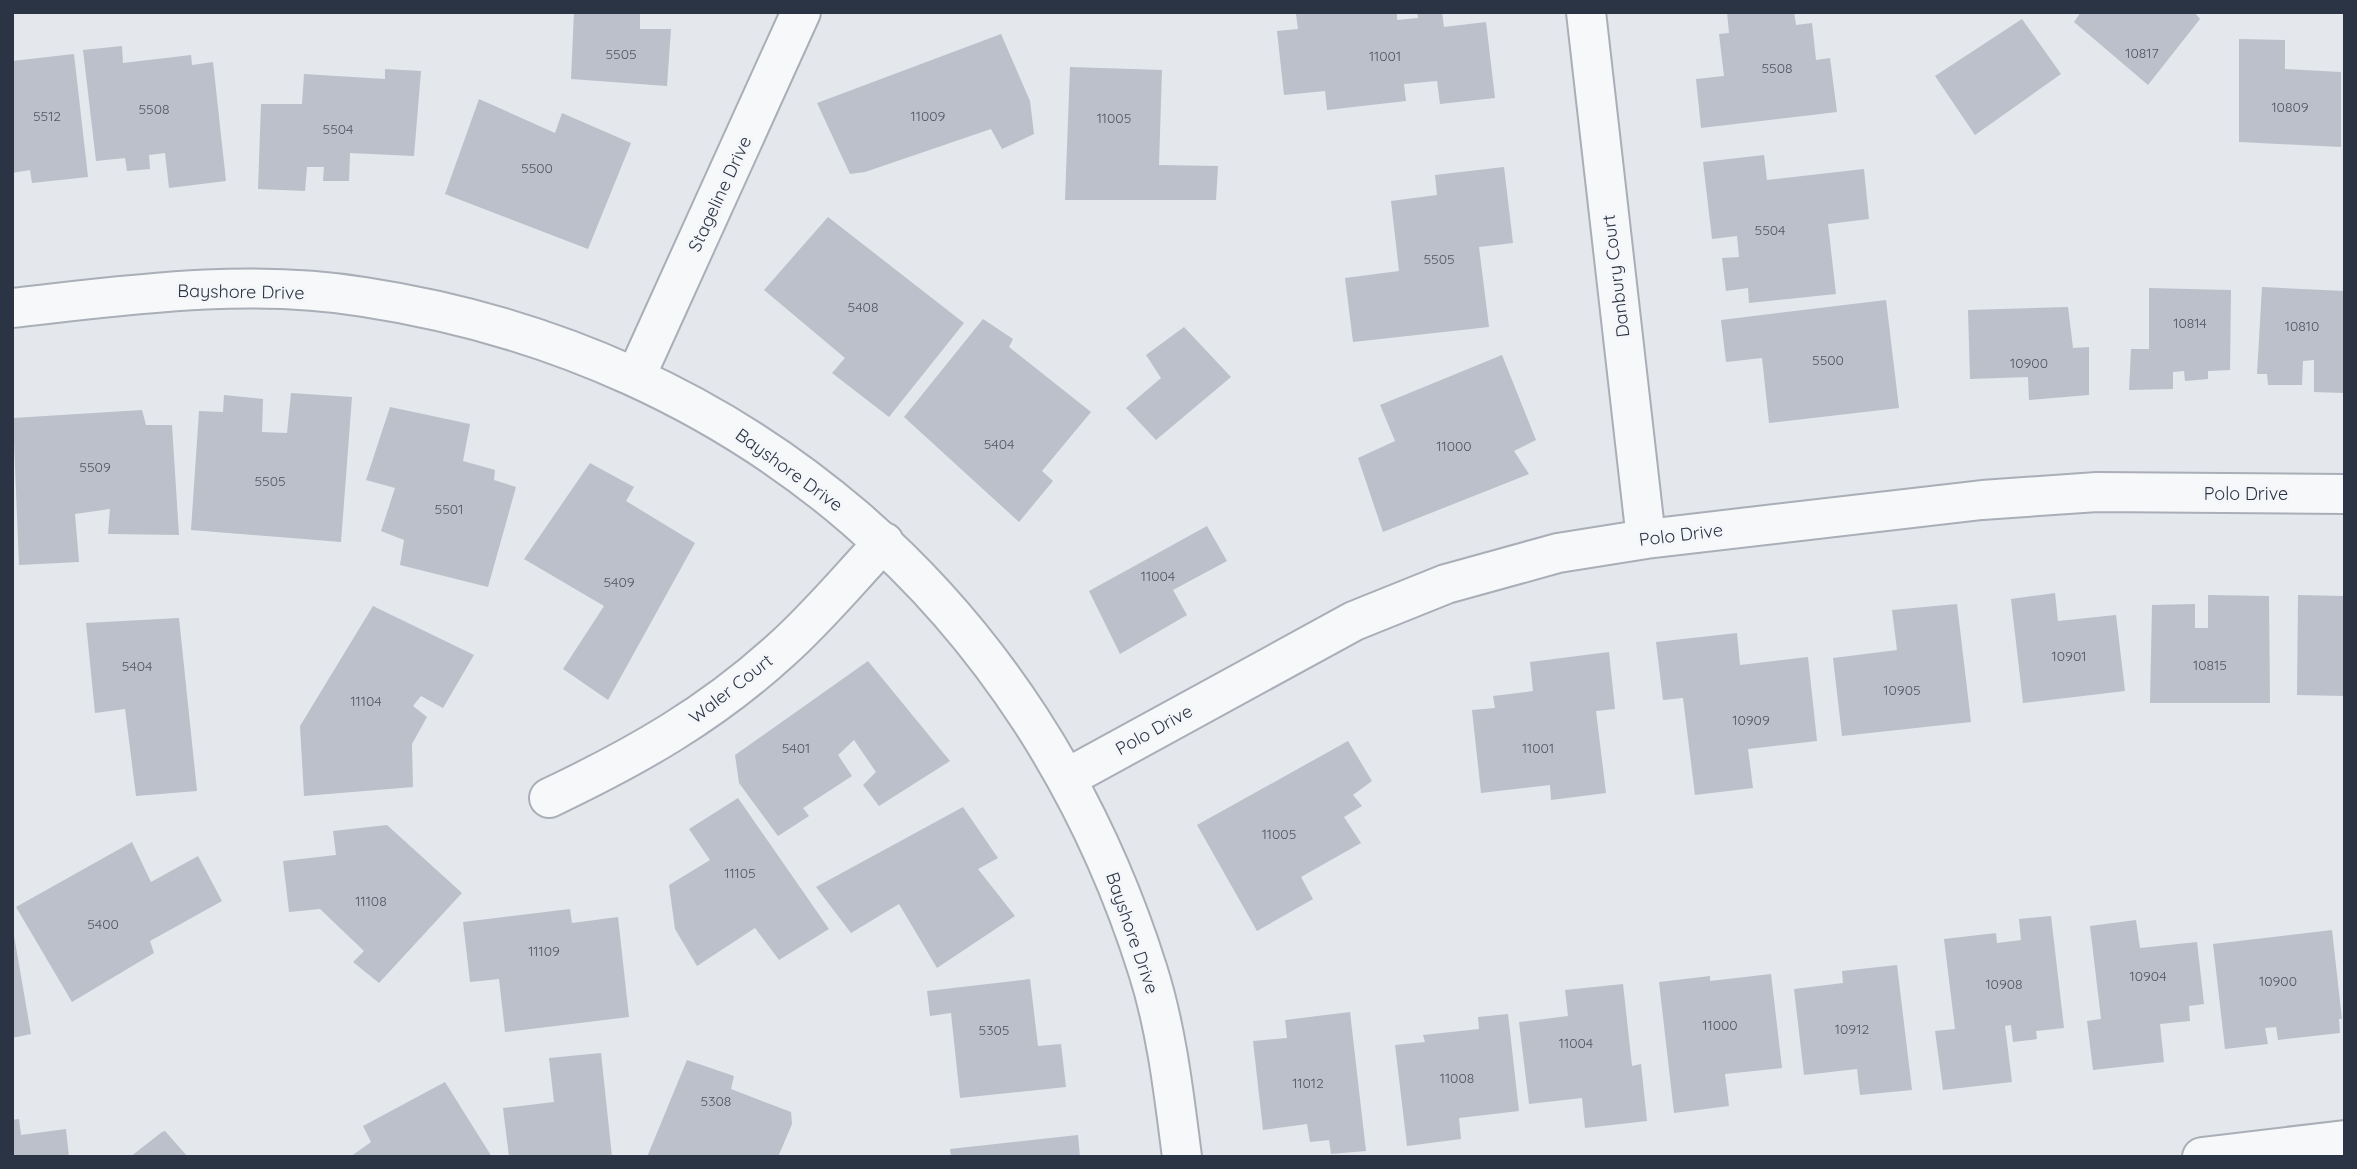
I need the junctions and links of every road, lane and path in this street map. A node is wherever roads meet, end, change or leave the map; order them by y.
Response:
1 (801, 12) edge
2 (1586, 12) edge
3 (12, 308) edge
4 (636, 376) junction
5 (2345, 494) edge
6 (1646, 539) junction
7 (884, 542) junction
8 (1067, 778) junction
9 (549, 798) dead end
10 (2345, 1140) edge
11 (1182, 1157) edge
12 (2202, 1157) edge

1 - 4 street, Stageline Drive
2 - 6 street, Danbury Court
3 - 4 street, Bayshore Drive
4 - 7 street, Bayshore Drive
5 - 6 street, Polo Drive
6 - 8 street, Polo Drive
7 - 8 street, Bayshore Drive
7 - 9 street, Waler Court
8 - 11 street, Bayshore Drive
10 - 12 street

